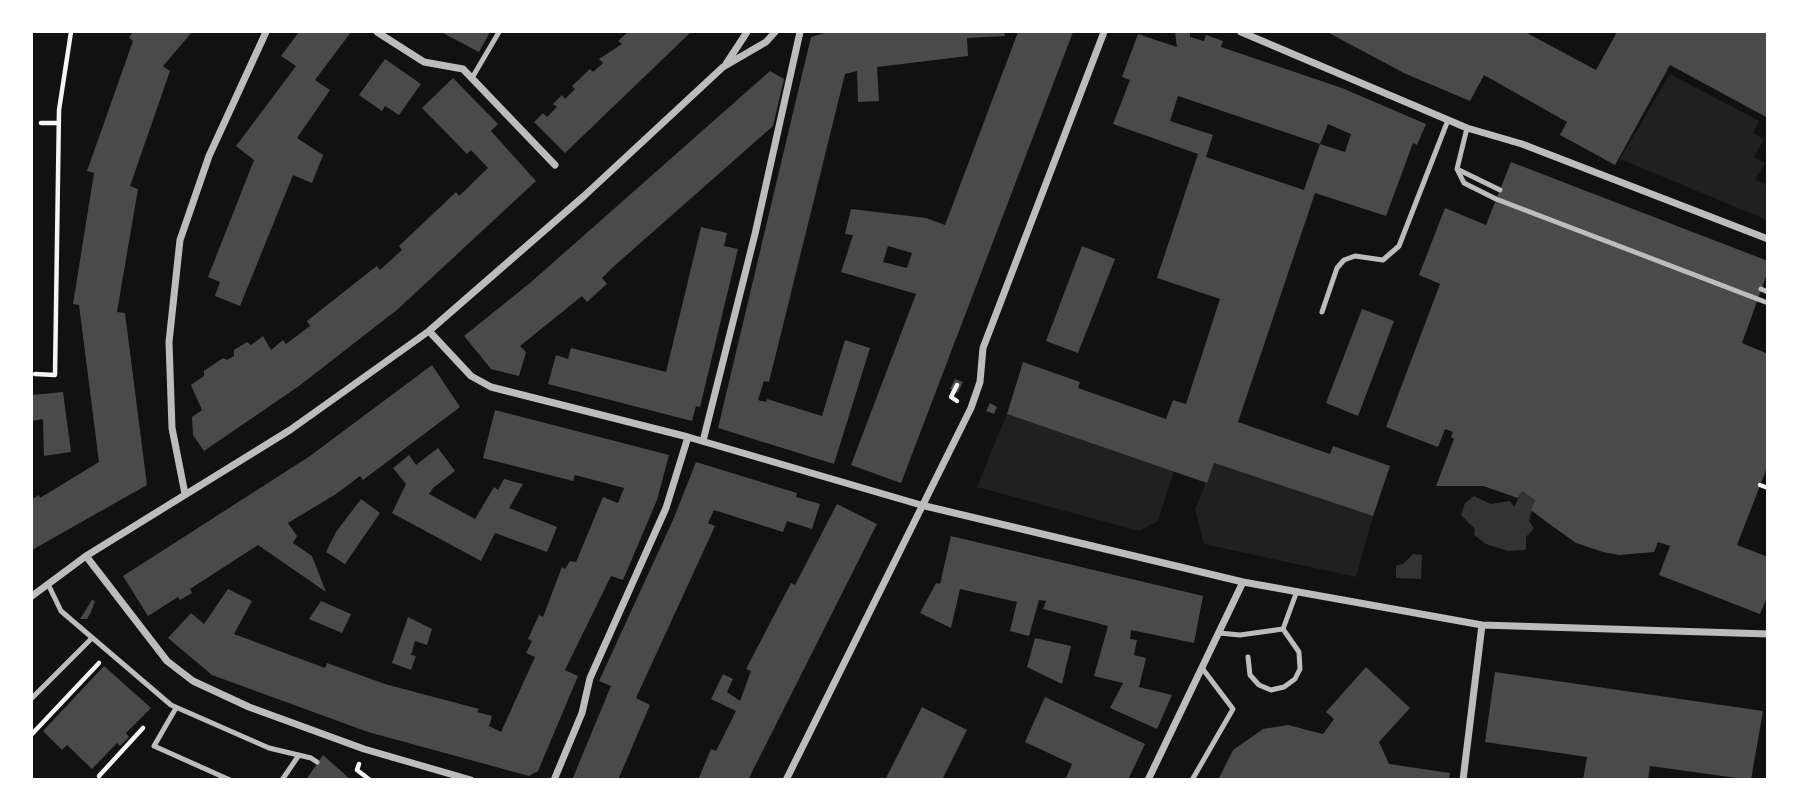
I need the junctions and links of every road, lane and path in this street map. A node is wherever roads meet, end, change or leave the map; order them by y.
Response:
1 (71, 32) edge
2 (266, 32) edge
3 (377, 32) edge
4 (499, 32) edge
5 (747, 32) edge
6 (775, 32) edge
7 (800, 32) edge
8 (1104, 32) edge
9 (1241, 32) edge
10 (723, 67) junction
11 (472, 78) junction
12 (1448, 120) junction
13 (41, 122) dead end
14 (59, 123) junction
15 (1467, 128) junction
16 (555, 165) dead end
17 (1457, 169) junction
18 (1500, 190) dead end
19 (1768, 239) edge
20 (1761, 289) dead end
21 (1768, 292) edge
22 (1768, 303) edge
23 (1322, 312) dead end
24 (429, 331) junction
25 (34, 374) dead end
26 (688, 437) junction
27 (703, 441) junction
28 (1760, 485) dead end
29 (1768, 488) edge
30 (185, 494) junction
31 (921, 505) junction
32 (86, 556) junction
33 (1243, 582) junction
34 (47, 584) junction
35 (1297, 591) junction
36 (32, 596) edge
37 (1482, 625) junction
38 (1283, 629) junction
39 (1219, 633) junction
40 (1768, 634) edge
41 (93, 638) junction
42 (109, 652) junction
43 (1248, 657) dead end
44 (1202, 668) junction
45 (32, 698) edge
46 (167, 702) junction
47 (176, 708) junction
48 (32, 734) edge
49 (299, 755) junction
50 (317, 762) dead end
51 (358, 770) dead end
52 (99, 776) dead end
53 (230, 779) edge
54 (282, 779) edge
55 (370, 779) edge
56 (471, 779) edge
57 (554, 779) edge
58 (786, 779) edge
59 (1148, 779) edge
60 (1192, 779) edge
61 (1463, 779) edge

1 - 14 path
2 - 30 street
3 - 11 street
4 - 11 lane
5 - 10 street
6 - 10 street
7 - 27 street
8 - 31 street
9 - 12 street
10 - 24 street
11 - 16 street
12 - 15 street
12 - 23 lane
13 - 14 path
14 - 25 path
15 - 17 lane
15 - 19 street
17 - 18 lane
17 - 22 lane
20 - 21 lane
24 - 26 street
24 - 30 street
26 - 27 street
26 - 57 street
27 - 31 street
28 - 29 path
30 - 32 street
31 - 33 street
31 - 58 street
32 - 34 street
32 - 56 street
33 - 35 street
33 - 39 street
34 - 36 street
34 - 41 lane
35 - 37 street
35 - 38 lane
37 - 40 street
37 - 61 street
38 - 39 lane
38 - 43 lane
39 - 44 street
41 - 42 lane
41 - 45 lane
42 - 46 lane
42 - 48 path
44 - 59 street
44 - 60 lane
46 - 47 lane
46 - 52 path
47 - 49 lane
47 - 53 lane
49 - 50 lane
49 - 54 lane
51 - 55 path

